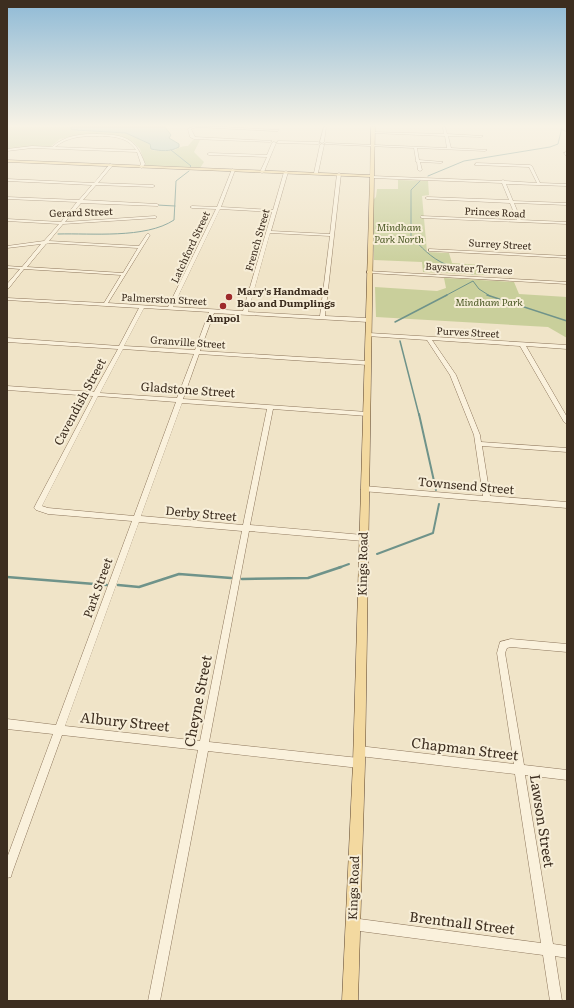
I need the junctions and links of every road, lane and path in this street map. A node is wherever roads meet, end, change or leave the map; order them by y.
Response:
1 (104, 174) edge
2 (232, 174) edge
3 (286, 174) edge
4 (314, 174) edge
5 (328, 174) edge
6 (534, 174) edge
7 (339, 175) junction
8 (372, 176) junction
9 (7, 180) edge
10 (503, 182) junction
11 (96, 183) junction
12 (538, 183) junction
13 (567, 184) edge
14 (154, 186) dead end
15 (7, 198) edge
16 (427, 198) dead end
17 (511, 201) junction
18 (80, 202) junction
19 (567, 204) edge
20 (157, 205) dead end
21 (192, 207) dead end
22 (218, 209) junction
23 (275, 211) junction
24 (155, 217) dead end
25 (422, 217) dead end
26 (7, 220) edge
27 (519, 221) junction
28 (62, 223) junction
29 (567, 223) edge
30 (268, 232) junction
31 (148, 235) dead end
32 (332, 235) junction
33 (45, 242) junction
34 (7, 247) edge
35 (140, 247) junction
36 (431, 250) dead end
37 (567, 257) edge
38 (7, 267) edge
39 (23, 268) junction
40 (369, 272) junction
41 (124, 274) junction
42 (567, 282) edge
43 (7, 287) edge
44 (7, 299) edge
45 (105, 304) junction
46 (142, 307) junction
47 (170, 308) junction
48 (212, 311) junction
49 (245, 313) junction
50 (322, 317) junction
51 (368, 320) junction
52 (369, 335) junction
53 (428, 338) junction
54 (7, 340) edge
55 (522, 344) junction
56 (121, 347) junction
57 (567, 347) edge
58 (197, 352) junction
59 (368, 362) junction
60 (8, 389) edge
61 (96, 394) junction
62 (180, 400) junction
63 (270, 407) junction
64 (367, 414) junction
65 (567, 422) edge
66 (478, 444) junction
67 (567, 450) edge
68 (364, 489) junction
69 (487, 499) junction
70 (567, 505) edge
71 (38, 508) joint
72 (136, 519) junction
73 (246, 529) junction
74 (363, 538) junction
75 (567, 648) edge
76 (7, 724) edge
77 (59, 729) junction
78 (204, 745) junction
79 (359, 757) junction
80 (520, 770) junction
81 (567, 775) edge
82 (7, 873) edge
83 (352, 924) junction
84 (548, 949) junction
85 (567, 952) edge
86 (154, 1001) edge
87 (350, 1001) edge
88 (556, 1001) edge

1 - 11 street
2 - 22 street, Latchford Street
3 - 23 street, French Street
4 - 7 main road
5 - 7 main road
6 - 12 street
7 - 8 main road
7 - 32 street
8 - 10 street
8 - 40 main road, Kings Road
9 - 11 street
10 - 12 street
10 - 17 street
11 - 14 street
11 - 18 street
12 - 13 street
15 - 18 street
16 - 17 street
17 - 19 street
17 - 27 street
18 - 20 street
18 - 28 street
21 - 22 street
22 - 23 street
22 - 47 street, Latchford Street
23 - 30 street, French Street
24 - 28 street, Gerard Street
25 - 27 street, Princes Road
26 - 28 street, Gerard Street
27 - 29 street, Princes Road
28 - 33 street
30 - 32 street
30 - 49 street, French Street
31 - 35 street
32 - 50 street
33 - 34 street
33 - 35 street
33 - 39 street
35 - 41 street
36 - 37 street, Surrey Street
38 - 39 street
39 - 41 street
39 - 43 street
40 - 42 street, Bayswater Terrace
40 - 51 main road, Kings Road
41 - 45 street
44 - 45 street, Palmerston Street
45 - 46 street, Palmerston Street
46 - 47 street, Palmerston Street
46 - 56 street, Cavendish Street
47 - 48 street, Palmerston Street
48 - 49 street, Palmerston Street
48 - 58 street, Park Street
49 - 50 street, Palmerston Street
50 - 51 street, Palmerston Street
51 - 52 main road, Kings Road
52 - 53 street, Purves Street
52 - 59 main road, Kings Road
53 - 55 street, Purves Street
53 - 66 street
54 - 56 street, Granville Street
55 - 57 street, Purves Street
55 - 65 street
56 - 58 street, Granville Street
56 - 61 street, Cavendish Street
58 - 59 street, Granville Street
58 - 62 street, Park Street
59 - 64 main road, Kings Road
60 - 61 street, Gladstone Street
61 - 62 street, Gladstone Street
61 - 71 street, Cavendish Street
62 - 63 street, Gladstone Street
62 - 72 street, Park Street
63 - 64 street, Gladstone Street
63 - 73 street, Cheyne Street
64 - 68 main road, Kings Road
66 - 67 street
66 - 69 street
68 - 69 street, Townsend Street
68 - 74 main road, Kings Road
69 - 70 street, Townsend Street
71 - 72 street, Derby Street
72 - 73 street, Derby Street
72 - 77 street, Park Street
73 - 74 street, Derby Street
73 - 78 street, Cheyne Street
74 - 79 main road, Kings Road
75 - 80 street, Lawson Street
76 - 77 street, Albury Street
77 - 78 street, Albury Street
77 - 82 street, Park Street
78 - 79 street, Albury Street
78 - 86 street, Cheyne Street
79 - 80 street, Chapman Street
79 - 83 main road, Kings Road
80 - 81 street, Chapman Street
80 - 84 street, Lawson Street
83 - 84 street, Brentnall Street
83 - 87 main road, Kings Road
84 - 85 street, Brentnall Street
84 - 88 street, Lawson Street

